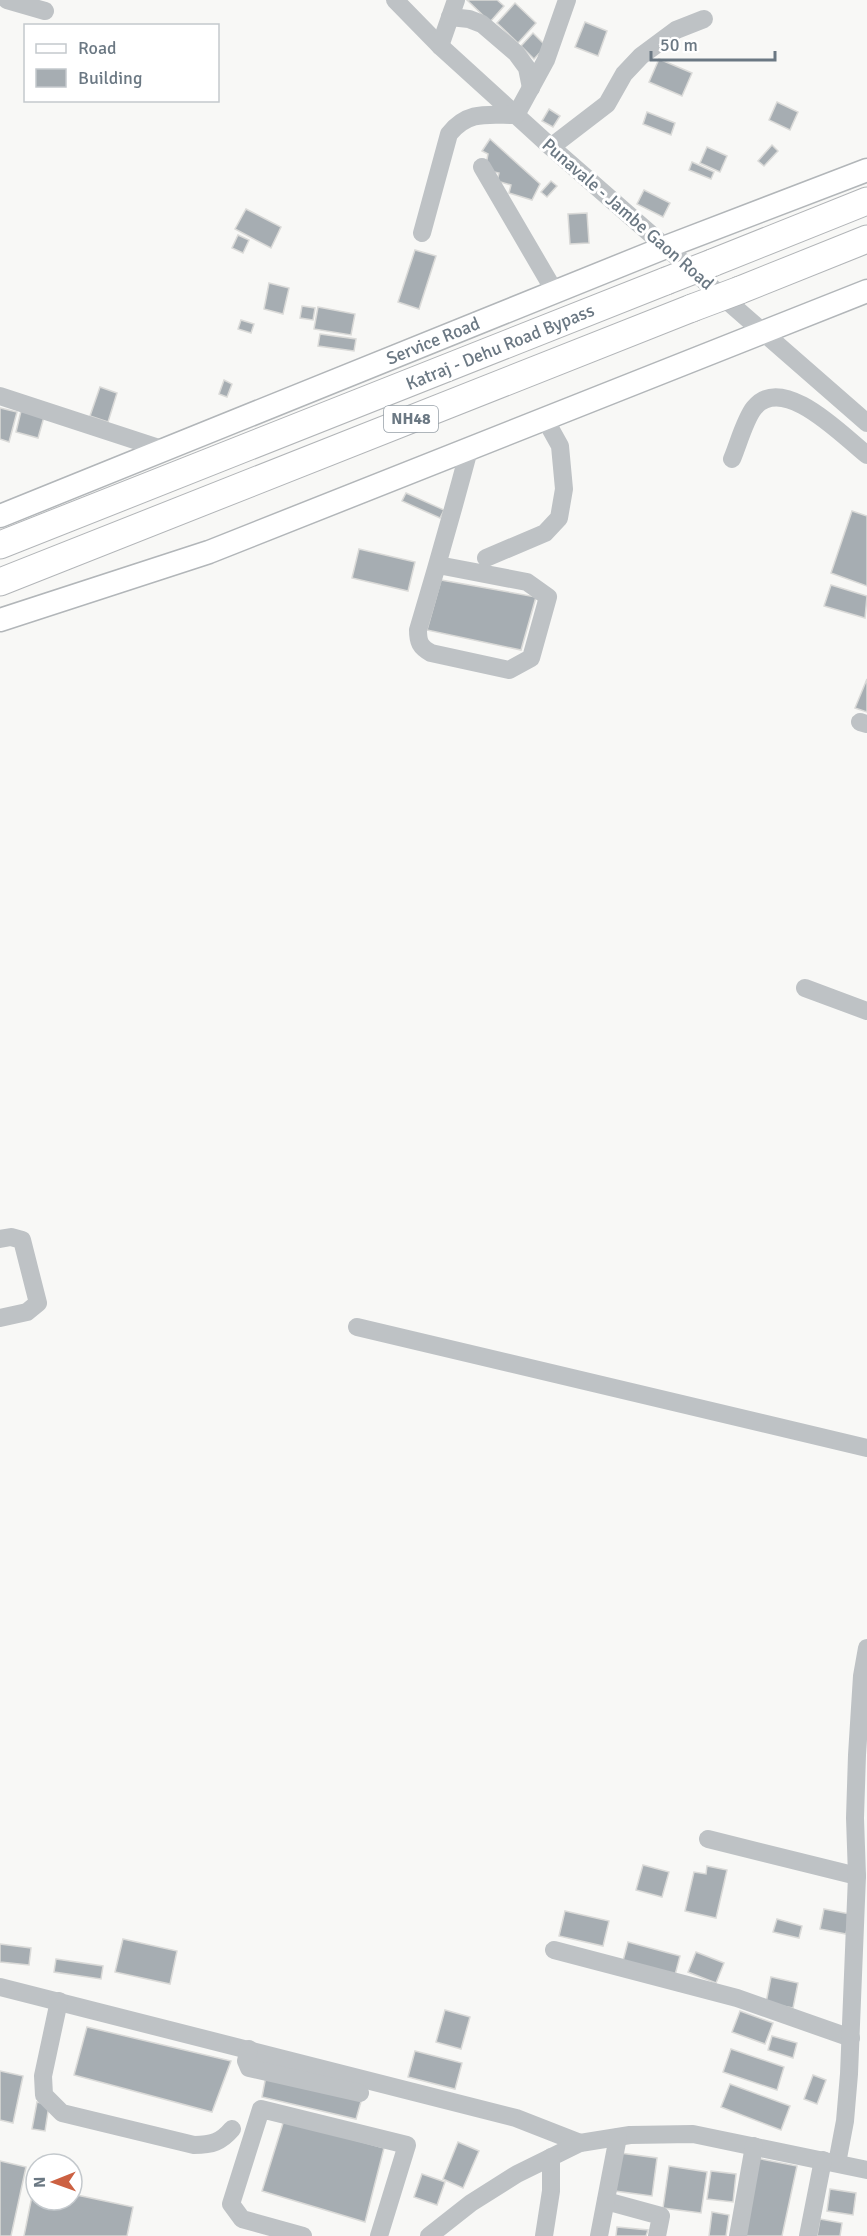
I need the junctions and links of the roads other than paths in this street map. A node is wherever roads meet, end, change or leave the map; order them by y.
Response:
1 (7, 0) edge
2 (395, 0) edge
3 (567, 0) edge
4 (453, 9) edge
5 (45, 11) dead end
6 (704, 19) dead end
7 (440, 46) junction
8 (531, 88) junction
9 (516, 115) junction
10 (551, 147) junction
11 (482, 167) dead end
12 (867, 170) edge
13 (867, 201) edge
14 (422, 233) dead end
15 (867, 239) edge
16 (666, 247) junction
17 (867, 291) edge
18 (555, 292) junction
19 (765, 332) junction
20 (0, 396) edge
21 (545, 419) junction
22 (867, 423) edge
23 (165, 450) junction
24 (469, 450) junction
25 (867, 455) edge
26 (732, 459) dead end
27 (0, 516) edge
28 (0, 545) edge
29 (486, 558) dead end
30 (438, 565) junction
31 (0, 582) edge
32 (0, 620) edge
33 (805, 988) dead end
34 (867, 1011) edge
35 (0, 1239) edge
36 (0, 1318) edge
37 (357, 1327) dead end
38 (867, 1448) edge
39 (867, 1648) edge
40 (708, 1839) dead end
41 (857, 1876) junction
42 (554, 1950) dead end
43 (0, 1987) edge
44 (59, 2001) junction
45 (850, 2038) junction
46 (249, 2049) junction
47 (360, 2093) dead end
48 (232, 2129) dead end
49 (618, 2137) junction
50 (580, 2143) junction
51 (754, 2146) junction
52 (551, 2157) junction
53 (830, 2161) junction
54 (867, 2170) edge
55 (606, 2201) junction
56 (303, 2236) edge
57 (379, 2236) edge
58 (429, 2236) edge
59 (544, 2236) edge
60 (599, 2236) edge
61 (657, 2236) edge
62 (738, 2236) edge
63 (808, 2236) edge

1 - 5 street
2 - 7 street, Punavale - Jambe Gaon Road
3 - 8 street
4 - 7 street
4 - 8 street
6 - 10 street
7 - 9 street, Punavale - Jambe Gaon Road
8 - 9 street
9 - 10 street, Punavale - Jambe Gaon Road
9 - 14 street
10 - 16 street, Punavale - Jambe Gaon Road
11 - 18 street
12 - 16 main road, Service Road
13 - 28 highway, Katraj - Dehu Road Bypass / NH48, bridge
15 - 31 highway, Katraj - Dehu Road Bypass / NH48, bridge
16 - 18 main road, Service Road
16 - 19 street, Punavale - Jambe Gaon Road
17 - 19 main road
18 - 23 main road, Service Road
19 - 21 main road
19 - 22 street, Punavale - Jambe Gaon Road
20 - 23 street
21 - 24 main road
21 - 29 street
23 - 27 main road, Service Road
24 - 30 street
24 - 32 main road
25 - 26 street
30 - 30 street
33 - 34 street
35 - 36 street
37 - 38 street
39 - 41 street
40 - 41 street
41 - 45 street
42 - 45 street
43 - 44 street
44 - 46 street
44 - 48 street
45 - 53 street
46 - 47 street
46 - 50 street
49 - 50 street
49 - 51 street
49 - 55 street
50 - 52 street
51 - 53 street
51 - 62 street
52 - 58 street
52 - 59 street
53 - 54 street
53 - 63 street
55 - 60 street
55 - 61 street
56 - 57 street

